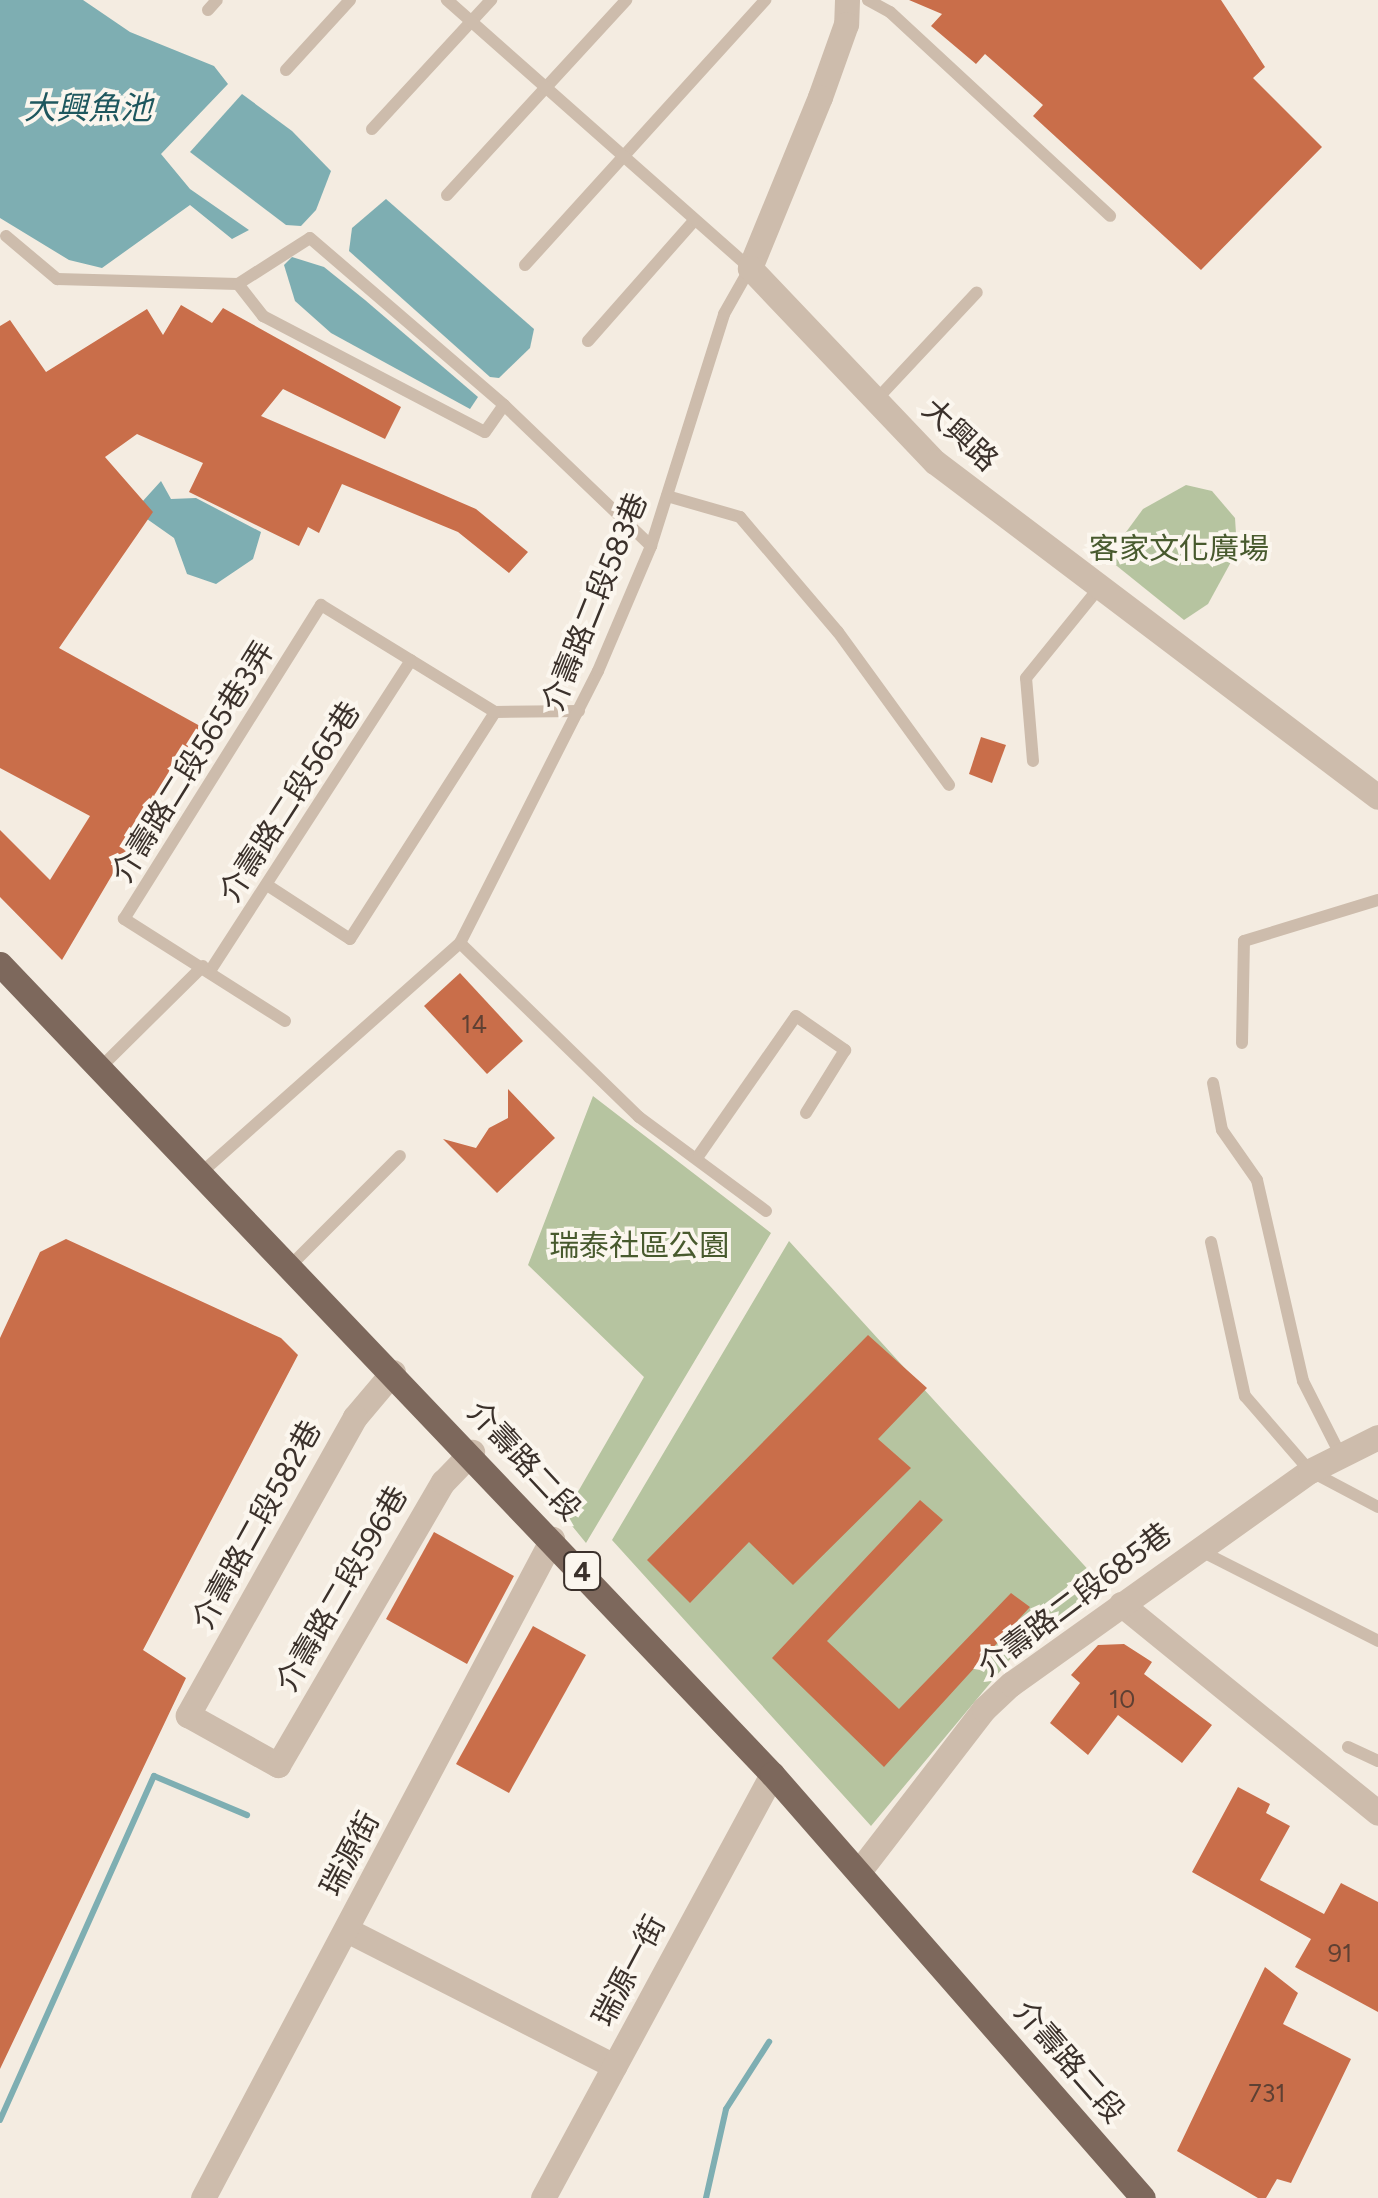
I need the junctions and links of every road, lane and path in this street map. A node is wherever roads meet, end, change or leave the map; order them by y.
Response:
1 (350, 0) edge
2 (447, 0) edge
3 (491, 0) edge
4 (626, 0) edge
5 (765, 0) edge
6 (847, 0) edge
7 (868, 0) edge
8 (471, 22) junction
9 (286, 70) dead end
10 (544, 89) junction
11 (372, 129) dead end
12 (621, 159) junction
13 (447, 195) dead end
14 (1110, 216) dead end
15 (693, 222) junction
16 (6, 236) dead end
17 (524, 265) dead end
18 (750, 268) junction
19 (238, 284) junction
20 (977, 292) dead end
21 (588, 341) dead end
22 (877, 399) junction
23 (504, 404) junction
24 (666, 496) junction
25 (651, 546) junction
26 (1100, 588) junction
27 (411, 660) junction
28 (579, 711) junction
29 (495, 712) junction
30 (1033, 761) dead end
31 (948, 785) dead end
32 (1378, 796) edge
33 (267, 885) junction
34 (1378, 900) edge
35 (460, 943) junction
36 (0, 964) edge
37 (206, 968) junction
38 (285, 1020) dead end
39 (1242, 1043) dead end
40 (102, 1066) junction
41 (1213, 1083) dead end
42 (806, 1113) dead end
43 (698, 1155) junction
44 (400, 1156) dead end
45 (202, 1172) junction
46 (766, 1211) dead end
47 (1211, 1242) dead end
48 (291, 1266) junction
49 (393, 1372) junction
50 (1378, 1438) edge
51 (472, 1452) junction
52 (1339, 1452) junction
53 (1310, 1471) junction
54 (1378, 1507) edge
55 (552, 1539) junction
56 (1197, 1549) junction
57 (1120, 1604) junction
58 (1378, 1640) edge
59 (1348, 1747) dead end
60 (1378, 1761) edge
61 (278, 1765) joint
62 (772, 1774) junction
63 (1378, 1813) edge
64 (860, 1870) junction
65 (346, 1930) junction
66 (614, 2066) junction
67 (203, 2198) edge
68 (543, 2198) edge
69 (1144, 2198) edge

1 - 9 lane
2 - 8 lane
3 - 8 lane
4 - 10 lane
5 - 12 lane
6 - 18 street
7 - 14 lane
8 - 10 lane
8 - 11 lane
10 - 12 lane
10 - 13 lane
12 - 15 lane
12 - 17 lane
15 - 18 lane
15 - 21 lane
16 - 19 lane
18 - 22 street, 大興路
18 - 24 lane, 介壽路二段583巷
19 - 23 lane
19 - 23 lane
20 - 22 lane
22 - 26 street, 大興路
23 - 25 lane
24 - 25 lane, 介壽路二段583巷
24 - 31 lane
25 - 28 lane, 介壽路二段583巷
26 - 30 lane
26 - 32 street, 大興路
27 - 29 lane
27 - 33 lane, 介壽路二段565巷
27 - 37 lane, 介壽路二段565巷3弄
28 - 29 lane
28 - 35 lane, 介壽路二段583巷
29 - 33 lane
33 - 37 lane, 介壽路二段565巷
34 - 39 lane
35 - 43 lane
35 - 45 lane, 介壽路二段583巷
36 - 40 main road, 介壽路二段 / 4
37 - 38 lane
37 - 40 lane, 介壽路二段565巷
40 - 45 main road, 介壽路二段 / 4
41 - 52 lane
42 - 43 lane
43 - 46 lane
44 - 48 lane
45 - 48 main road, 介壽路二段 / 4
47 - 53 lane
48 - 49 main road, 介壽路二段 / 4
49 - 51 main road, 介壽路二段 / 4
49 - 61 street, 介壽路二段582巷
50 - 52 street, 介壽路二段685巷
51 - 55 main road, 介壽路二段 / 4
51 - 61 street, 介壽路二段596巷
52 - 53 street, 介壽路二段685巷
53 - 54 lane
53 - 56 street, 介壽路二段685巷
55 - 62 main road, 介壽路二段 / 4
55 - 65 street, 瑞源街
56 - 57 street, 介壽路二段685巷
56 - 58 lane
57 - 63 street
57 - 64 street, 介壽路二段685巷
59 - 60 lane
62 - 64 main road, 介壽路二段 / 4
62 - 66 street, 瑞源一街
64 - 69 main road, 介壽路二段 / 4
65 - 66 street
65 - 67 street, 瑞源街
66 - 68 street, 瑞源一街

